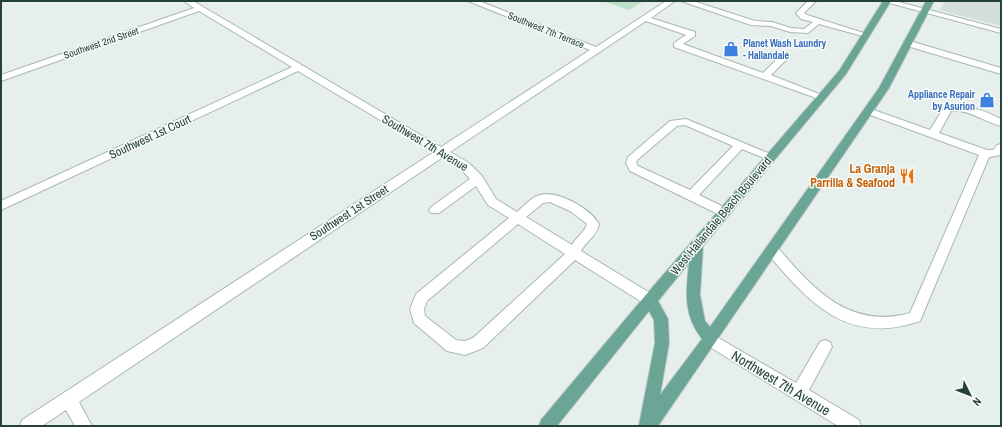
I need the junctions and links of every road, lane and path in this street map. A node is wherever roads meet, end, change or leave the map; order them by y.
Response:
1 (188, 1) edge
2 (472, 1) edge
3 (671, 1) edge
4 (685, 1) edge
5 (812, 1) edge
6 (887, 1) edge
7 (930, 1) edge
8 (200, 8) junction
9 (924, 11) junction
10 (645, 18) junction
11 (818, 21) junction
12 (1001, 31) edge
13 (866, 35) junction
14 (907, 43) junction
15 (597, 50) junction
16 (784, 57) dead end
17 (299, 67) junction
18 (1001, 71) edge
19 (765, 76) junction
20 (1, 78) edge
21 (822, 97) junction
22 (868, 111) junction
23 (1001, 124) edge
24 (933, 134) junction
25 (740, 145) junction
26 (1001, 146) edge
27 (442, 152) junction
28 (985, 153) junction
29 (770, 158) junction
30 (478, 179) junction
31 (691, 196) junction
32 (1, 206) edge
33 (435, 210) dead end
34 (724, 212) junction
35 (518, 217) junction
36 (697, 244) junction
37 (772, 250) junction
38 (574, 253) junction
39 (650, 300) junction
40 (710, 339) junction
41 (825, 347) dead end
42 (800, 393) junction
43 (68, 400) junction
44 (28, 426) edge
45 (84, 426) edge
46 (547, 426) edge
47 (647, 426) edge
48 (853, 426) edge

1 - 8 street, Southwest 7th Avenue
2 - 15 street, Southwest 7th Terrace
3 - 10 street, Southwest 1st Street
4 - 11 street
5 - 11 street
6 - 9 street
6 - 13 main road, West Hallandale Beach Boulevard
7 - 9 main road
8 - 17 street, Southwest 7th Avenue
8 - 20 street, Southwest 2nd Street
9 - 12 street
9 - 14 main road
10 - 15 street, Southwest 1st Street
10 - 19 street
11 - 13 street
13 - 21 main road, West Hallandale Beach Boulevard
14 - 18 street
14 - 22 main road
15 - 27 street, Southwest 1st Street
16 - 19 street
17 - 27 street, Southwest 7th Avenue
17 - 32 street, Southwest 1st Court
19 - 21 street
21 - 29 main road, West Hallandale Beach Boulevard
22 - 24 street
22 - 37 main road
23 - 24 street
24 - 28 street
25 - 29 street
25 - 31 street
25 - 31 street
26 - 28 street
27 - 30 street, Southwest 7th Avenue
27 - 43 street, Southwest 1st Street
28 - 37 street
29 - 34 main road, West Hallandale Beach Boulevard
30 - 33 street
30 - 35 street, Southwest 7th Avenue
31 - 34 street
34 - 36 main road, West Hallandale Beach Boulevard
35 - 38 street, Southwest 7th Avenue
35 - 38 street
35 - 38 street
36 - 39 main road, West Hallandale Beach Boulevard
36 - 40 main road
37 - 40 main road
38 - 39 street, Southwest 7th Avenue
39 - 46 main road, West Hallandale Beach Boulevard
39 - 47 main road
40 - 42 street, Northwest 7th Avenue
40 - 47 main road
41 - 42 street
42 - 48 street, Northwest 7th Avenue
43 - 44 street, Southwest 1st Street
43 - 45 street

